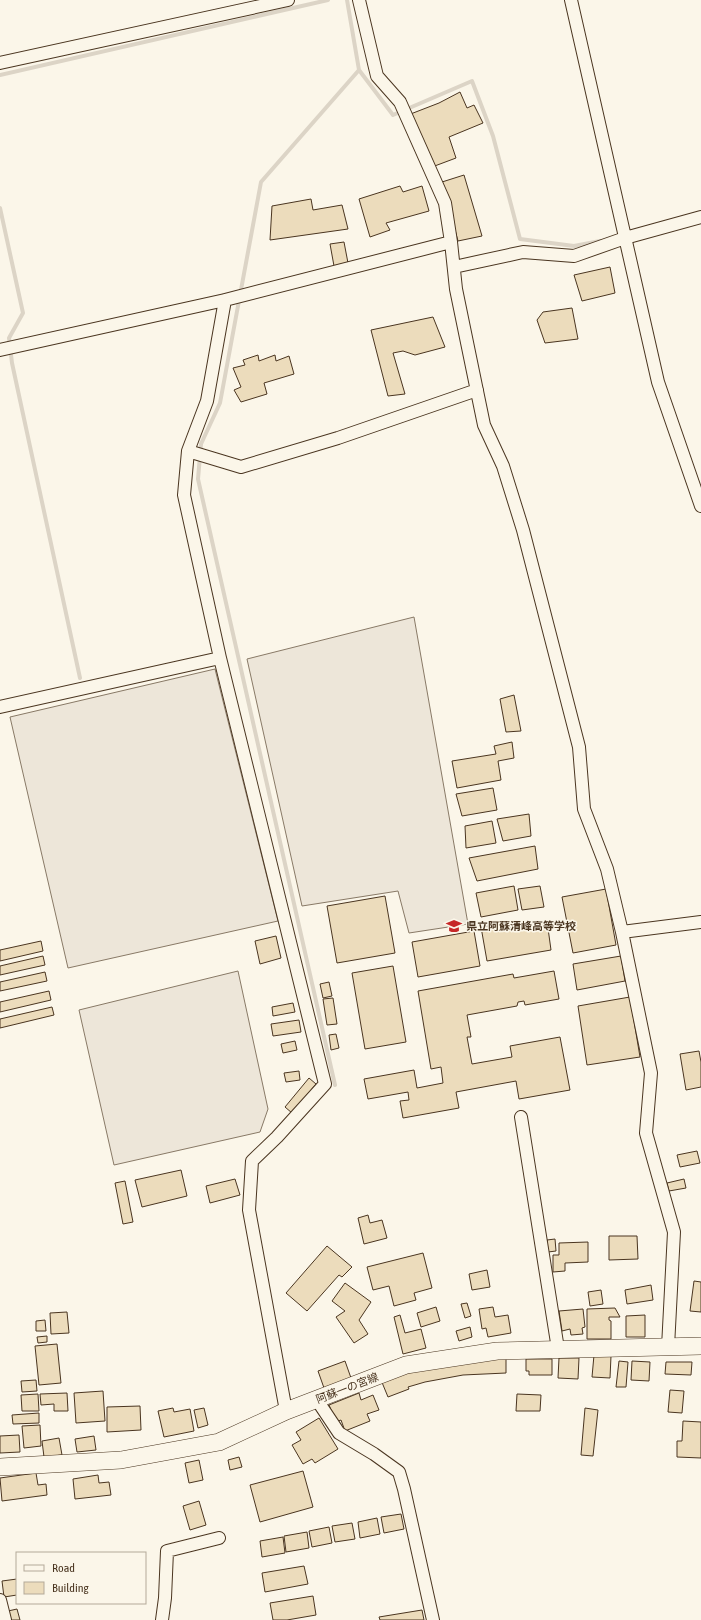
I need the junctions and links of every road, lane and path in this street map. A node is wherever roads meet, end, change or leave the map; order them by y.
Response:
1 (288, 0) edge
2 (359, 0) edge
3 (571, 0) edge
4 (0, 63) edge
5 (701, 217) edge
6 (625, 238) junction
7 (451, 242) junction
8 (454, 267) junction
9 (225, 300) junction
10 (0, 350) edge
11 (477, 390) junction
12 (188, 451) junction
13 (701, 506) edge
14 (220, 658) junction
15 (0, 707) edge
16 (701, 922) edge
17 (622, 932) junction
18 (521, 1117) dead end
19 (701, 1346) edge
20 (668, 1347) junction
21 (558, 1349) junction
22 (317, 1400) junction
23 (286, 1411) junction
24 (0, 1468) edge
25 (219, 1538) dead end
26 (0, 1600) edge
27 (5, 1620) edge
28 (162, 1620) edge
29 (433, 1620) edge

1 - 4 street
2 - 7 street
3 - 6 street
5 - 6 street
6 - 8 street
6 - 13 street
7 - 8 street
7 - 9 street
8 - 11 street
9 - 10 street
9 - 12 street
11 - 12 street
11 - 17 street
12 - 14 street
14 - 15 street
14 - 23 street
16 - 17 street
17 - 20 street
18 - 21 street
19 - 20 main road, 阿蘇一の宮線
20 - 21 main road, 阿蘇一の宮線
21 - 22 main road, 阿蘇一の宮線
22 - 23 main road, 阿蘇一の宮線
22 - 29 street
23 - 24 main road, 阿蘇一の宮線
25 - 28 street
26 - 27 street

